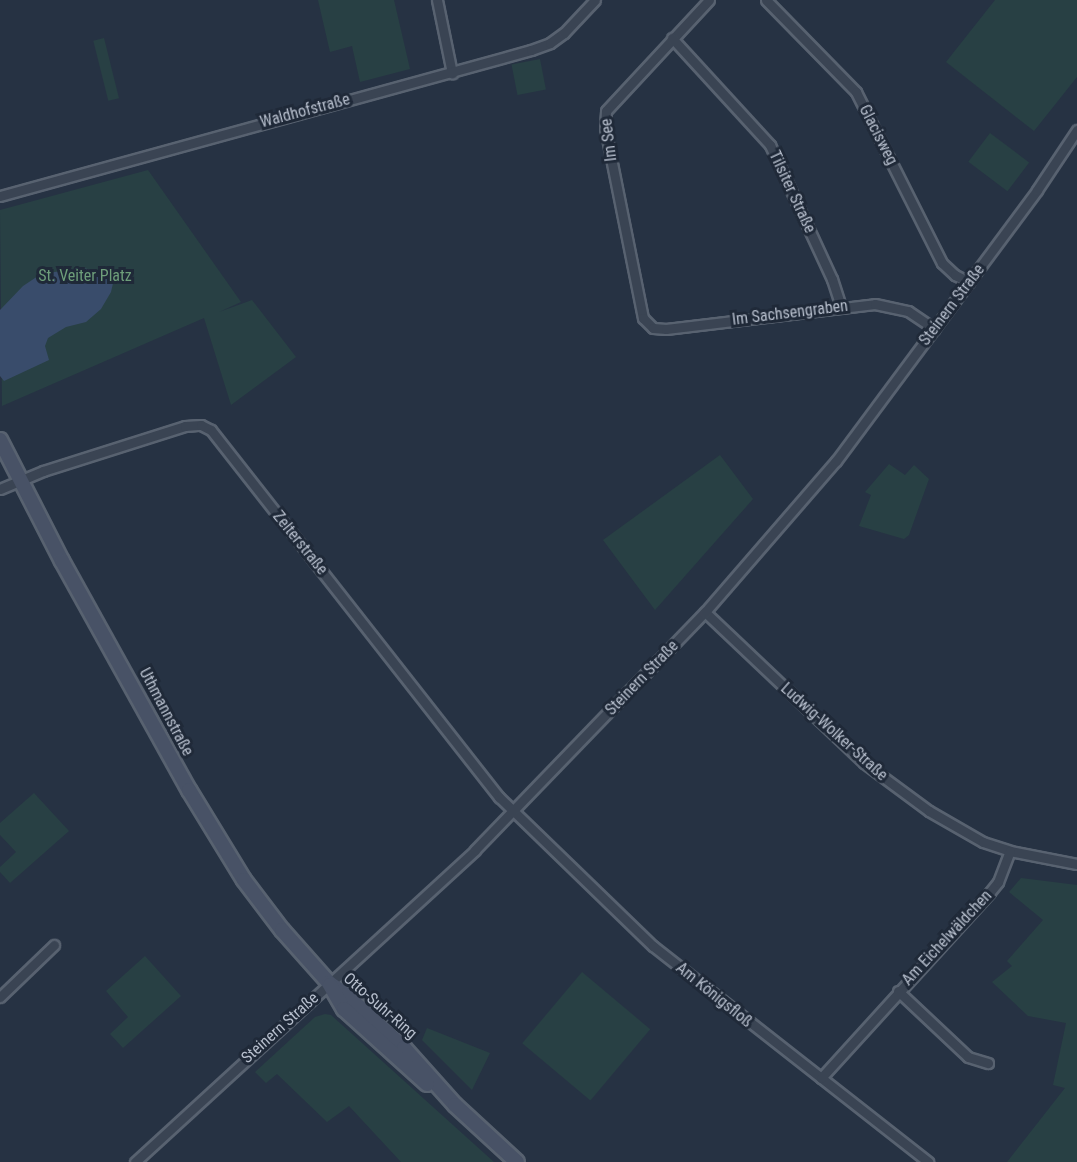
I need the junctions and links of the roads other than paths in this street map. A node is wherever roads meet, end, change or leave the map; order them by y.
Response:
1 (437, 0) edge
2 (595, 0) edge
3 (709, 0) edge
4 (766, 0) edge
5 (672, 38) junction
6 (452, 72) junction
7 (1077, 130) edge
8 (0, 196) edge
9 (969, 282) junction
10 (841, 307) junction
11 (643, 318) joint
12 (935, 329) junction
13 (0, 440) edge
14 (21, 480) junction
15 (0, 489) edge
16 (705, 612) junction
17 (514, 812) junction
18 (1010, 851) junction
19 (1077, 864) edge
20 (54, 945) dead end
21 (329, 983) junction
22 (898, 992) junction
23 (0, 997) edge
24 (988, 1063) dead end
25 (821, 1078) junction
26 (135, 1162) edge
27 (517, 1162) edge
28 (927, 1162) edge

1 - 6 street
2 - 6 street, Waldhofstraße
3 - 5 street, Im See
4 - 9 street, Glacisweg
5 - 10 street, Tilsiter Straße
5 - 11 street, Im See
6 - 8 street, Waldhofstraße
7 - 9 street, Steinern Straße
9 - 12 street, Steinern Straße
10 - 11 street, Im Sachsengraben
10 - 12 street, Im Sachsengraben
12 - 16 street, Steinern Straße
13 - 14 street, Uthmannstraße
14 - 15 street, Zelterstraße
14 - 17 street, Zelterstraße
14 - 21 street, Uthmannstraße
16 - 17 street, Steinern Straße
16 - 18 street, Ludwig-Wolker-Straße
17 - 21 street, Steinern Straße
17 - 25 street, Am Königsfloß
18 - 19 street, Ludwig-Wolker-Straße
18 - 22 street, Am Eichelwäldchen
20 - 23 street
21 - 26 street, Steinern Straße
21 - 27 street, Otto-Suhr-Ring
22 - 24 street, Am Eichelwäldchen
22 - 25 street, Am Eichelwäldchen
25 - 28 street, Am Königsfloß

